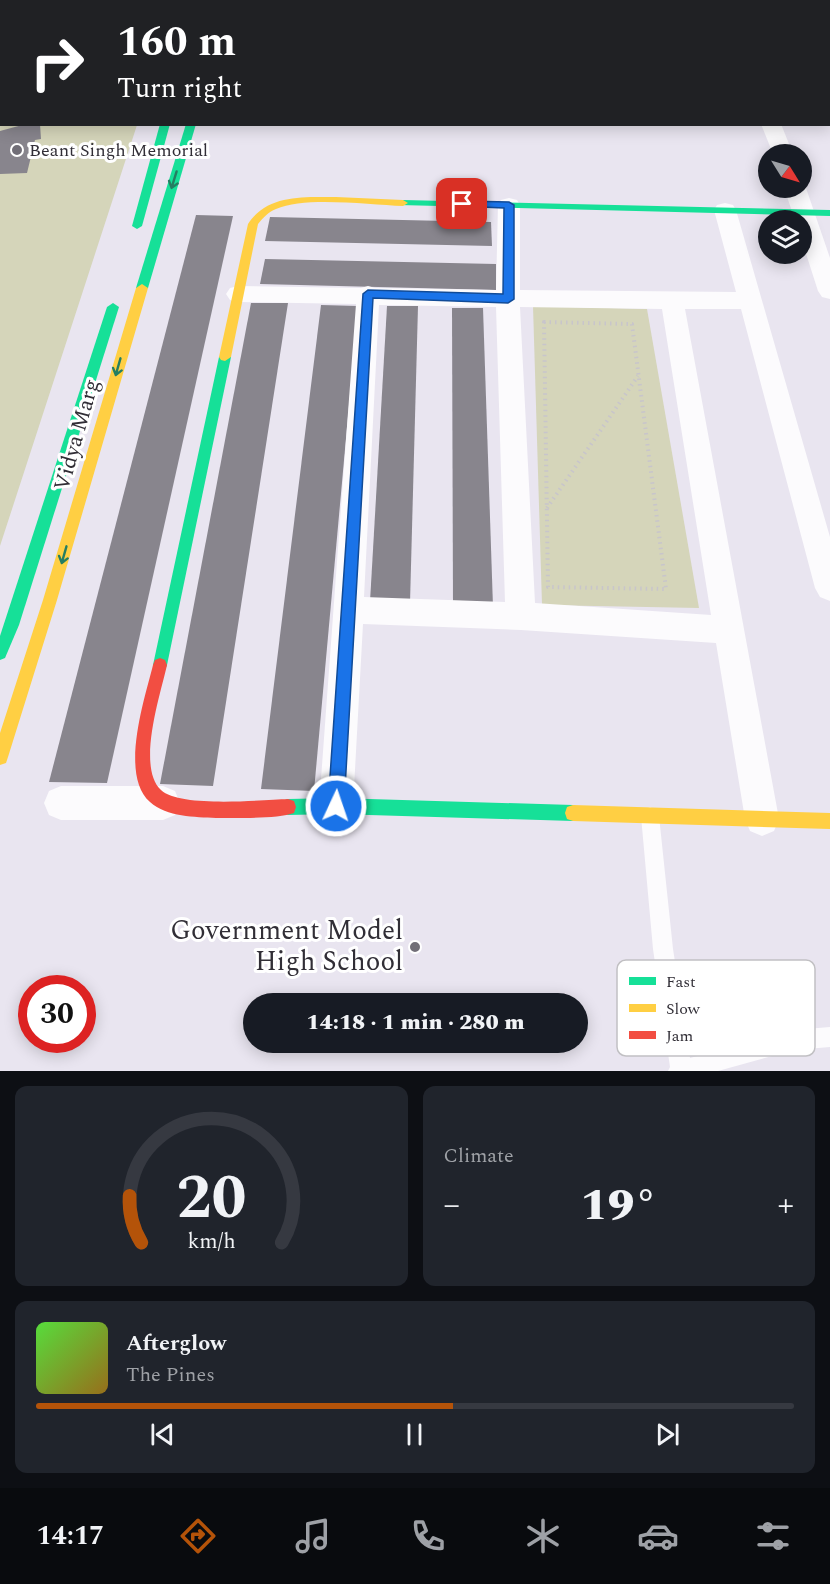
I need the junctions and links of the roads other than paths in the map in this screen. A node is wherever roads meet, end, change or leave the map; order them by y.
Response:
1 (164, 126) edge
2 (190, 126) edge
3 (772, 126) edge
4 (779, 144) edge
5 (509, 205) junction
6 (725, 210) junction
7 (758, 211) edge
8 (812, 212) edge
9 (830, 213) edge
10 (812, 236) edge
11 (132, 244) dead end
12 (119, 288) dead end
13 (830, 289) edge
14 (238, 294) junction
15 (368, 294) junction
16 (508, 299) junction
17 (750, 300) junction
18 (672, 301) junction
19 (830, 588) edge
20 (347, 610) junction
21 (521, 616) junction
22 (728, 630) junction
23 (0, 653) edge
24 (0, 757) edge
25 (61, 803) dead end
26 (163, 803) junction
27 (336, 806) junction
28 (650, 815) junction
29 (762, 819) junction
30 (830, 821) edge
31 (665, 960) edge
32 (830, 1037) edge
33 (815, 1038) edge
34 (733, 1056) edge
35 (680, 1070) edge

1 - 11 main road
2 -> 24 main road, Vidya Marg
3 - 4 street
5 - 6 main road
5 - 14 main road
5 - 16 street
6 - 7 main road
6 - 17 street
8 - 9 main road
10 - 13 street
12 - 23 main road, Vidya Marg
14 - 15 street
14 - 26 main road
15 - 16 street
15 - 20 street
16 - 18 street
16 - 21 street
17 - 18 street
17 - 19 street
18 - 22 street
20 - 21 street
20 - 27 street
21 - 22 street
22 - 29 street
25 - 26 street
26 - 27 main road
27 - 28 main road
28 - 29 main road
28 - 31 lane
29 - 30 main road
32 - 33 lane
34 - 35 lane

